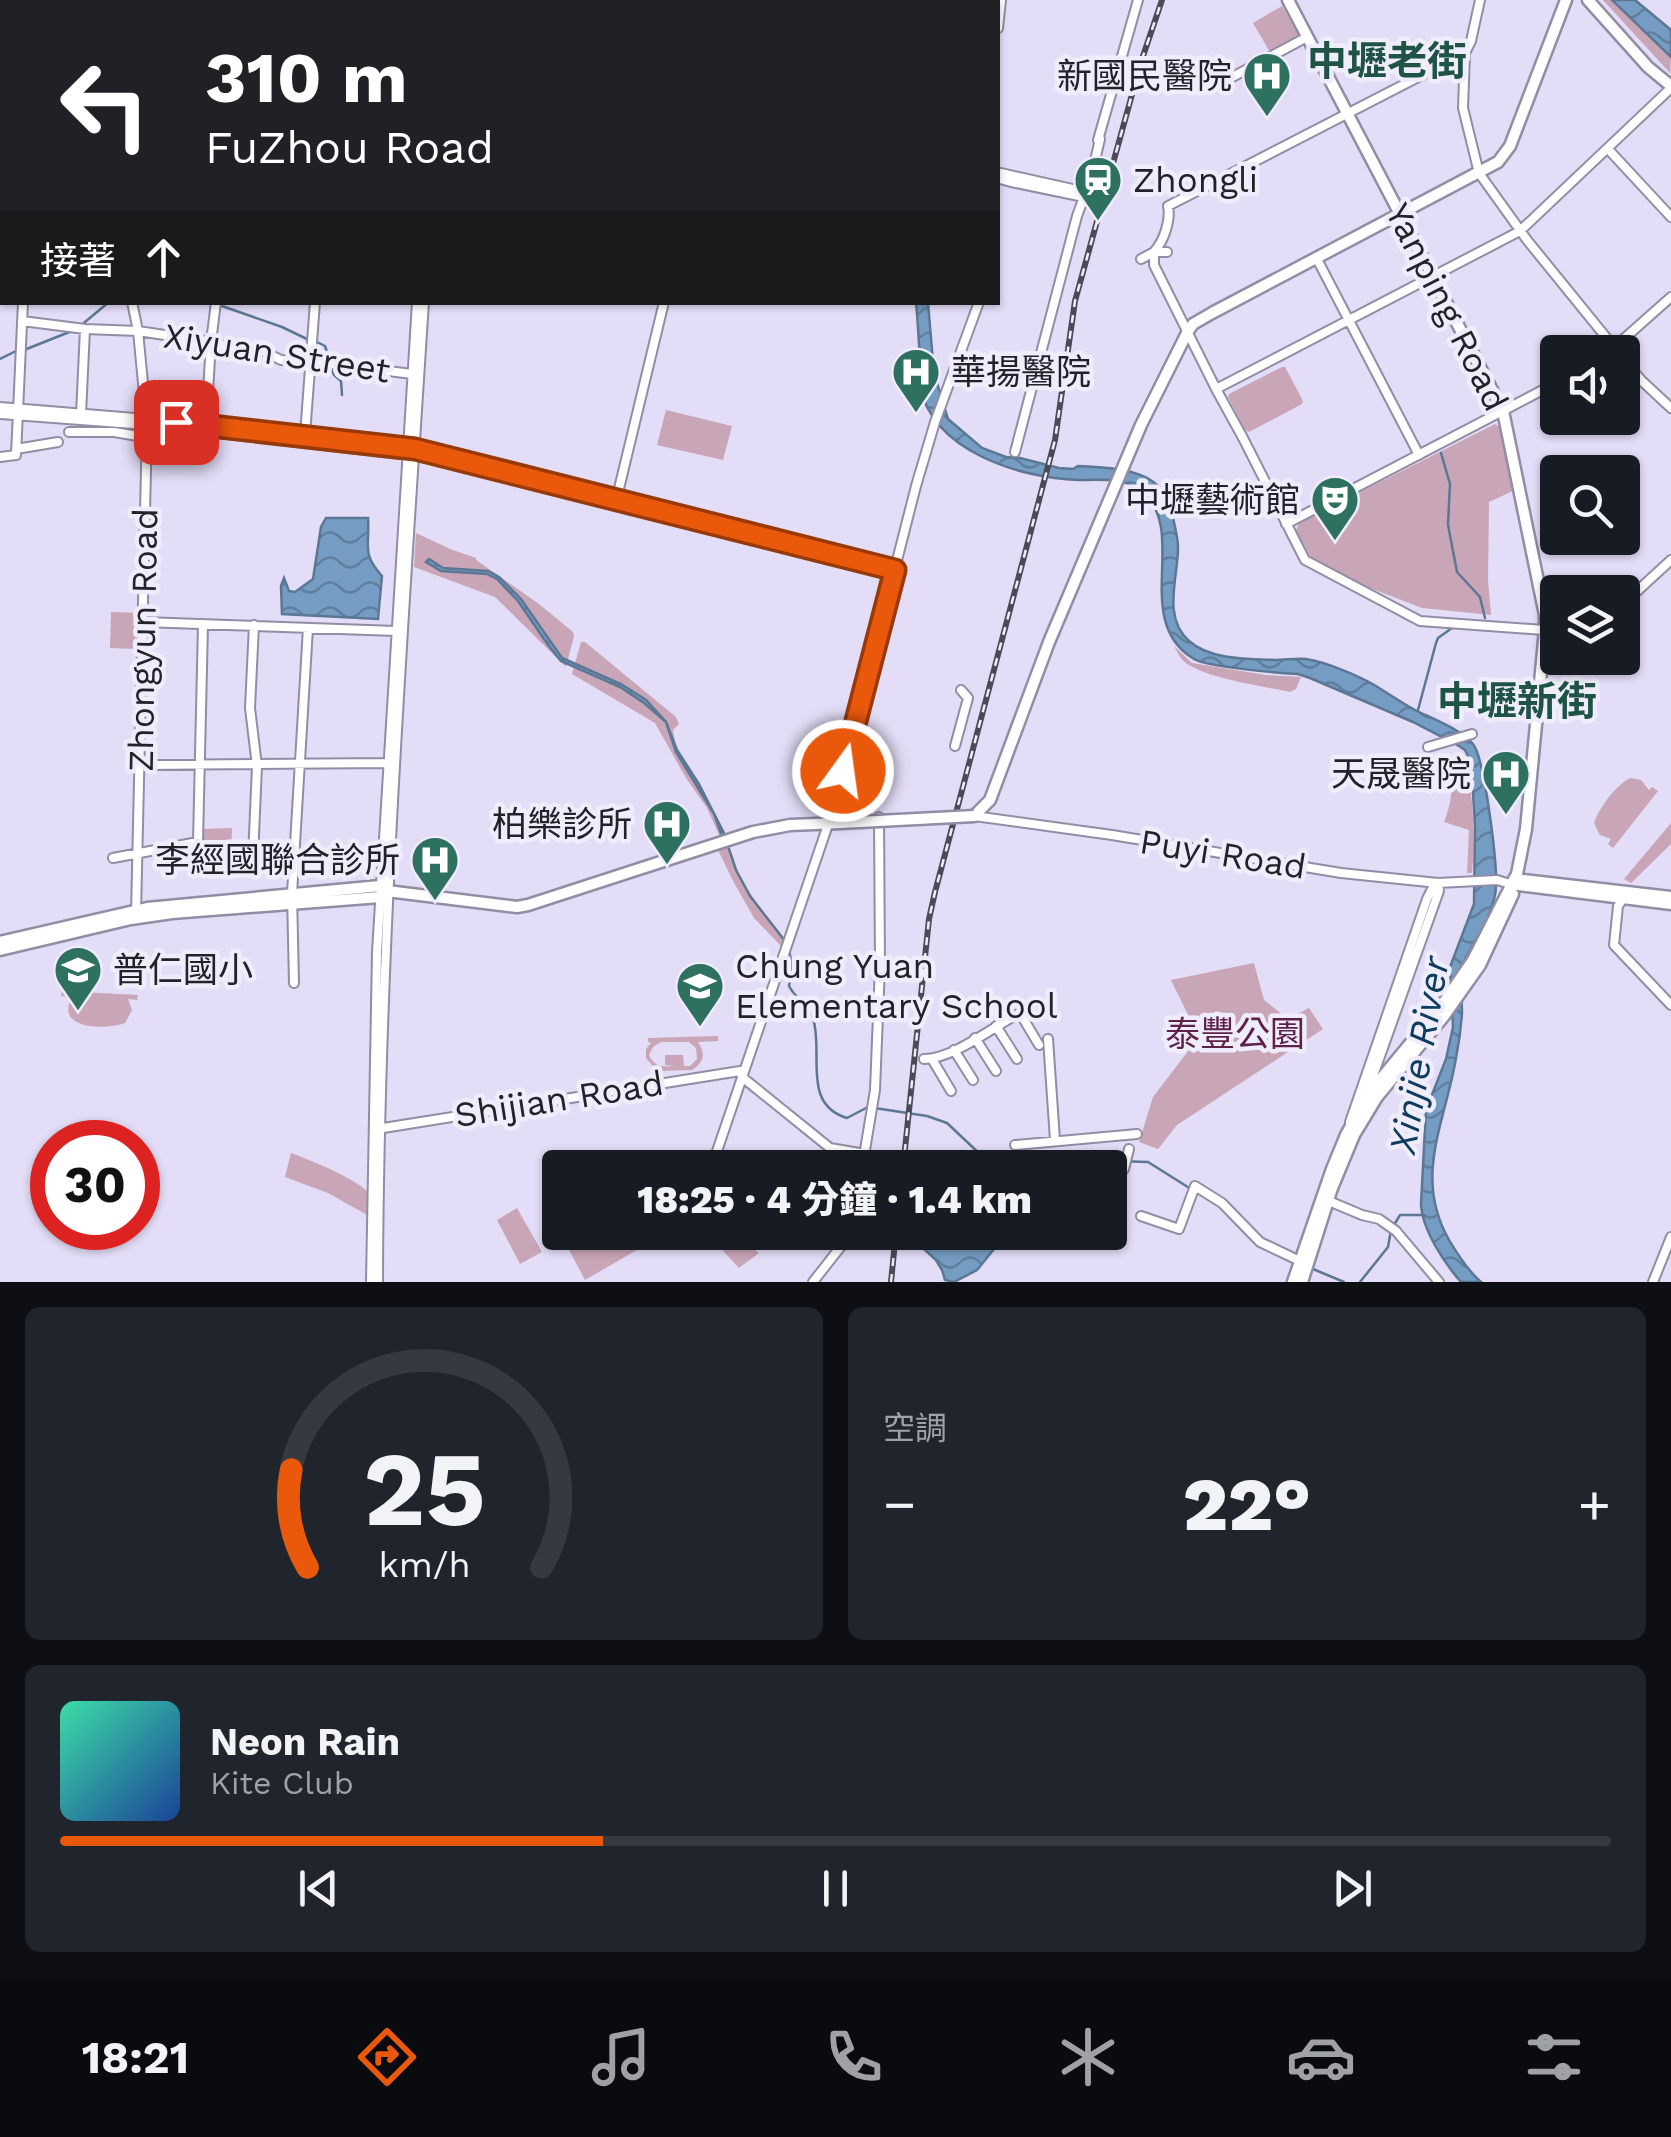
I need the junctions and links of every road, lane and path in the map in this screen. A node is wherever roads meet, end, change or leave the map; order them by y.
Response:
1 (1138, 0) edge
2 (1288, 0) edge
3 (1480, 0) edge
4 (1566, 0) edge
5 (1592, 0) edge
6 (1307, 37) junction
7 (1465, 53) junction
8 (1224, 81) dead end
9 (1671, 86) edge
10 (1346, 112) junction
11 (1608, 149) junction
12 (1480, 173) junction
13 (1000, 179) edge
14 (1084, 193) junction
15 (1400, 215) junction
16 (1671, 217) edge
17 (1520, 230) junction
18 (1154, 252) junction
19 (1166, 252) dead end
20 (1317, 258) junction
21 (1141, 259) dead end
22 (1432, 278) junction
23 (1671, 297) edge
24 (23, 305) edge
25 (133, 305) edge
26 (216, 305) edge
27 (315, 305) edge
28 (417, 305) edge
29 (417, 305) edge
30 (663, 305) edge
31 (979, 305) edge
32 (1350, 320) junction
33 (22, 321) junction
34 (85, 329) junction
35 (1188, 330) junction
36 (138, 332) junction
37 (1602, 335) edge
38 (1634, 335) edge
39 (211, 342) junction
40 (310, 361) junction
41 (412, 374) junction
42 (1640, 379) edge
43 (1216, 389) junction
44 (1540, 391) edge
45 (1671, 408) edge
46 (0, 411) edge
47 (1503, 411) junction
48 (16, 412) junction
49 (81, 414) junction
50 (143, 422) junction
51 (206, 425) junction
52 (70, 432) dead end
53 (305, 436) junction
54 (58, 442) dead end
55 (410, 451) junction
56 (1015, 452) dead end
57 (14, 453) junction
58 (1419, 455) junction
59 (0, 457) edge
60 (616, 500) junction
61 (1286, 524) junction
62 (1671, 560) edge
63 (895, 570) junction
64 (1640, 588) edge
65 (1540, 591) edge
66 (143, 622) junction
67 (203, 624) junction
68 (254, 626) junction
69 (308, 628) junction
70 (1540, 629) edge
71 (396, 631) junction
72 (1545, 675) edge
73 (962, 690) dead end
74 (1469, 735) dead end
75 (955, 746) dead end
76 (1428, 747) dead end
77 (388, 763) junction
78 (300, 765) junction
79 (140, 766) junction
80 (200, 766) junction
81 (256, 766) junction
82 (974, 816) junction
83 (879, 817) dead end
84 (834, 823) junction
85 (198, 842) junction
86 (138, 852) junction
87 (294, 856) junction
88 (113, 858) dead end
89 (252, 858) junction
90 (1511, 880) junction
91 (1438, 883) junction
92 (382, 891) junction
93 (1626, 895) junction
94 (292, 899) junction
95 (1671, 901) edge
96 (136, 914) junction
97 (0, 942) edge
98 (0, 950) edge
99 (294, 983) dead end
100 (1671, 1006) edge
101 (996, 1026) junction
102 (975, 1038) junction
103 (1048, 1039) dead end
104 (1038, 1044) dead end
105 (954, 1050) junction
106 (1017, 1059) dead end
107 (996, 1071) dead end
108 (742, 1077) junction
109 (974, 1080) dead end
110 (951, 1091) dead end
111 (1373, 1094) junction
112 (376, 1129) junction
113 (1137, 1134) dead end
114 (1346, 1135) junction
115 (1055, 1140) junction
116 (1015, 1145) dead end
117 (717, 1150) edge
118 (842, 1150) edge
119 (866, 1150) edge
120 (1325, 1199) junction
121 (1141, 1216) dead end
122 (1671, 1237) edge
123 (838, 1250) edge
124 (1303, 1265) junction
125 (375, 1282) edge
126 (813, 1282) edge
127 (1294, 1282) edge
128 (1302, 1282) edge
129 (1439, 1282) edge
130 (1652, 1282) edge

1 - 14 street
2 - 6 main road, Yanping Road
3 - 7 street
4 - 12 main road
5 - 9 main road
6 - 8 street
6 - 10 main road, Yanping Road
7 - 10 street
7 - 12 street
9 - 11 street
10 - 15 main road, Yanping Road
10 - 18 street
11 - 16 street
11 - 17 street
12 - 15 main road
12 - 17 street
13 - 14 street
14 - 56 street
15 - 20 main road
15 - 22 main road, Yanping Road
17 - 22 street
17 - 37 street
18 - 19 street
18 - 21 street
18 - 35 street
20 - 32 street
20 - 35 main road
22 - 32 street
22 - 47 main road, Yanping Road
23 - 38 street
24 - 33 street
25 - 36 street, Zhongyun Road
26 - 39 street
27 - 40 street
28 - 41 street
29 - 55 street
30 - 60 street
31 - 63 street
32 - 43 street
32 - 58 street
33 - 34 street, Xiyuan Street
33 - 48 street
34 - 36 street, Xiyuan Street
34 - 49 street
35 - 43 street
35 - 82 main road
36 - 39 street, Xiyuan Street
36 - 50 street, Zhongyun Road
39 - 40 street, Xiyuan Street
39 - 51 street
40 - 41 street, Xiyuan Street
40 - 53 street
41 - 55 street
42 - 45 street
43 - 61 street
44 - 47 street
46 - 48 street
47 - 58 street
47 - 65 main road, Yanping Road
48 - 49 street
48 - 50 street
48 - 57 street
49 - 50 street
50 - 51 street
50 - 52 street
50 - 55 street
50 - 66 street, Zhongyun Road
51 - 53 street
53 - 55 street
54 - 57 street
55 - 60 street
55 - 71 street
55 - 92 street
57 - 59 street
58 - 61 street
60 - 63 street
61 - 70 street
62 - 64 street
63 - 84 street
66 - 67 street
66 - 79 street, Zhongyun Road
67 - 68 street
67 - 80 street
68 - 69 street
68 - 81 street
69 - 71 street
69 - 78 street
71 - 77 street
72 - 90 main road, Yanping Road
73 - 75 street
74 - 76 street
77 - 78 street
77 - 92 street
78 - 81 street
78 - 87 street
79 - 80 street
79 - 86 street, Zhongyun Road
80 - 81 street
80 - 85 street
81 - 89 street
82 - 84 main road, bridge
82 - 91 street, Puyi Road
83 - 119 street
84 - 92 main road
84 - 108 street
85 - 86 street
85 - 89 street
86 - 88 street
86 - 96 street, Zhongyun Road
87 - 89 street
87 - 94 street
90 - 91 street, Puyi Road
90 - 93 main road
90 - 111 main road, Yanping Road
91 - 111 street
91 - 114 street
92 - 94 main road
92 - 112 street
93 - 95 main road
93 - 100 street
94 - 96 main road
94 - 99 street
96 - 97 main road
96 - 98 main road
101 - 102 street
101 - 104 street
101 - 106 street
102 - 105 street
102 - 107 street
103 - 115 street
105 - 109 street
105 - 110 street
108 - 112 street, Shijian Road
108 - 117 street
108 - 118 street
111 - 114 main road
111 - 120 main road
112 - 125 street
113 - 115 street
114 - 120 main road
115 - 116 street
120 - 124 main road
120 - 129 street
121 - 124 street
122 - 130 street
123 - 126 street
124 - 127 main road
124 - 128 main road

